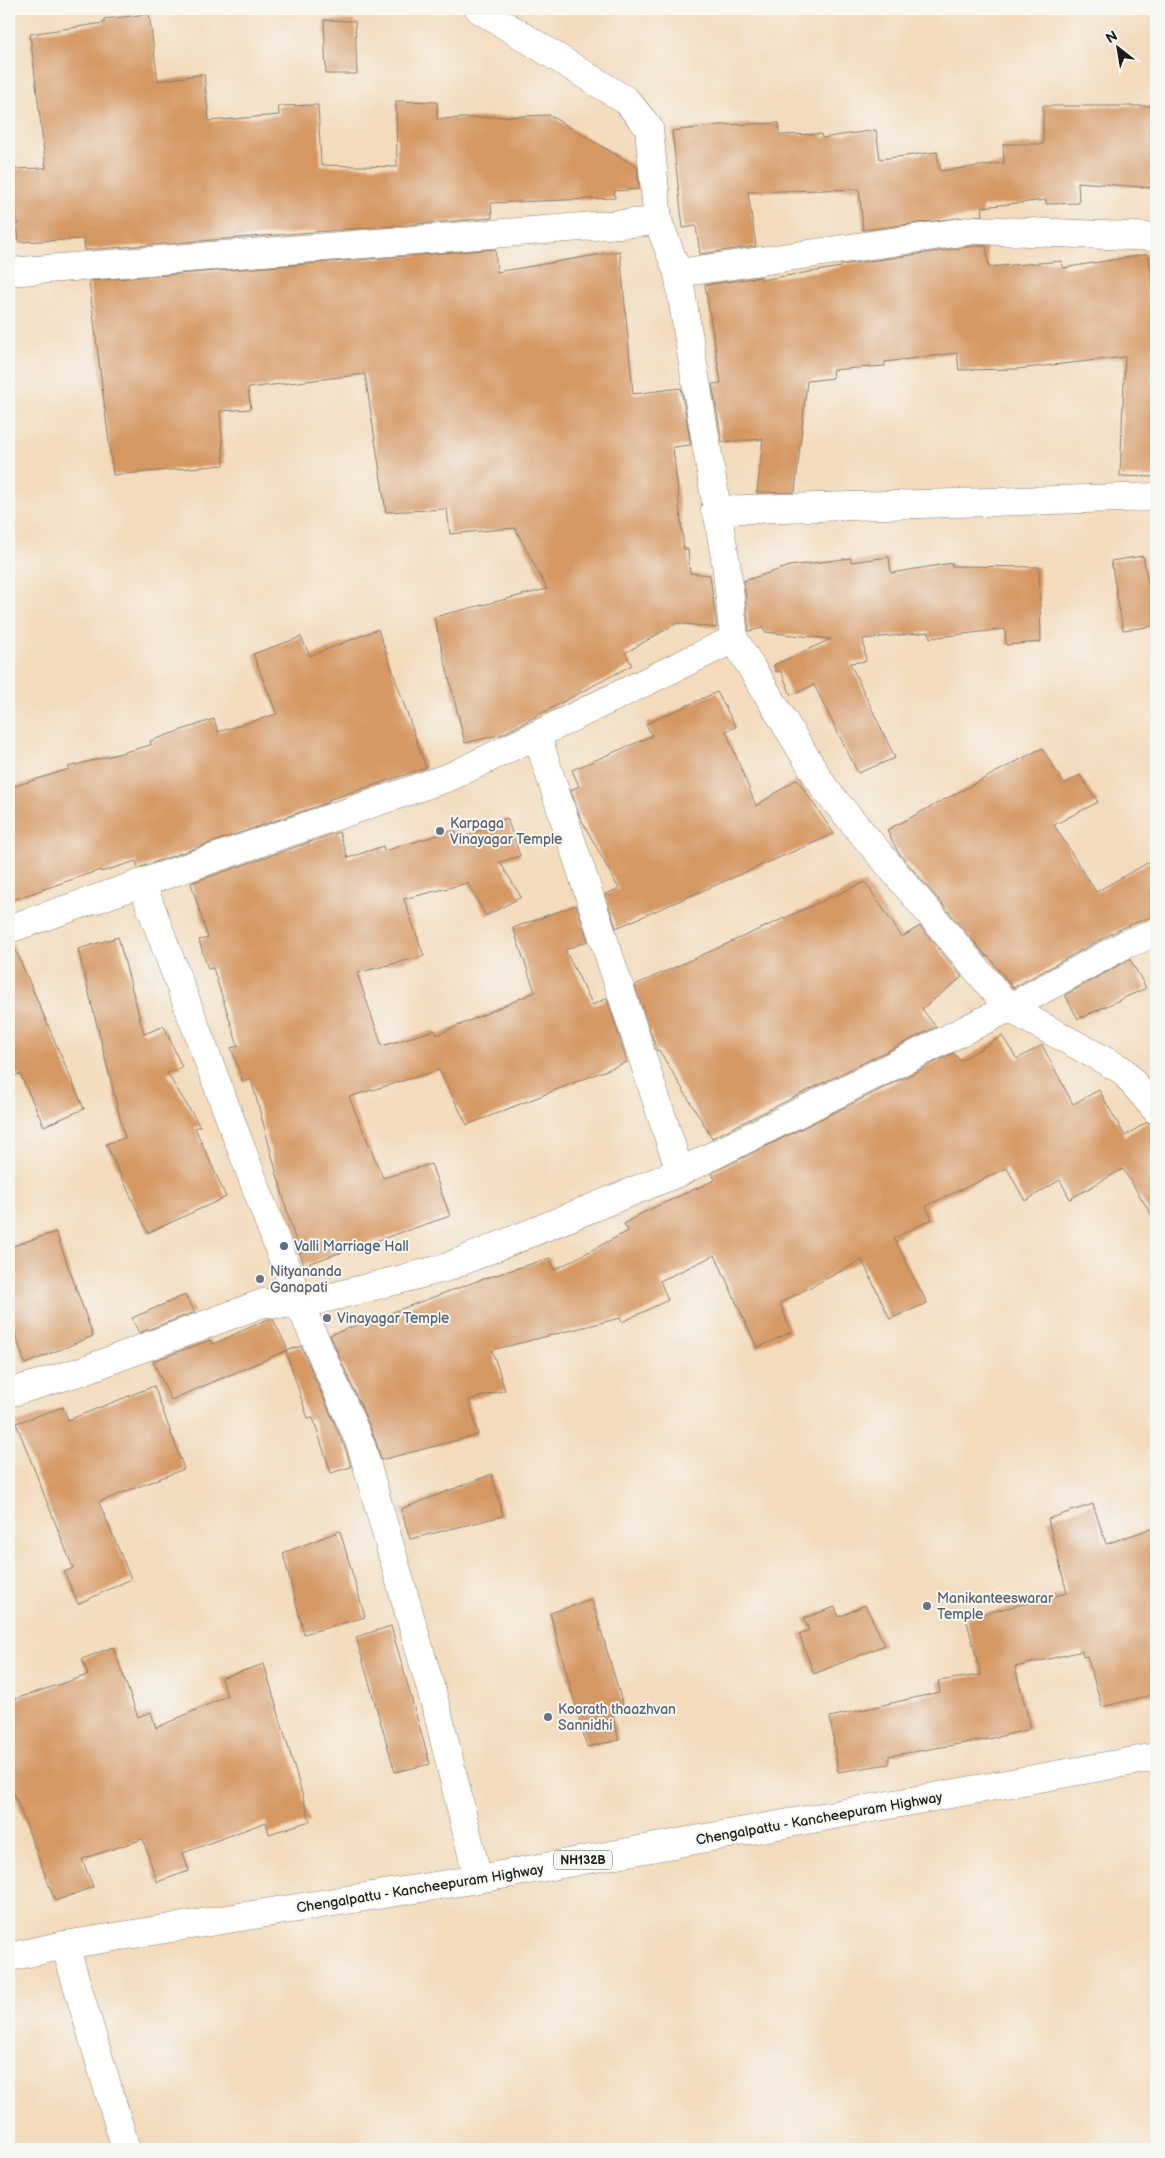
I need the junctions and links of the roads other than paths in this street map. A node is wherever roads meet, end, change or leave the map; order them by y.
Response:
1 (479, 9) edge
2 (658, 221) junction
3 (1156, 237) edge
4 (9, 272) edge
5 (678, 273) junction
6 (1156, 498) edge
7 (715, 510) junction
8 (734, 639) junction
9 (537, 736) junction
10 (142, 884) junction
11 (9, 929) edge
12 (1156, 933) edge
13 (1008, 1008) junction
14 (1156, 1110) edge
15 (680, 1172) junction
16 (300, 1306) junction
17 (9, 1394) edge
18 (1156, 1757) edge
19 (478, 1879) junction
20 (65, 1945) junction
21 (9, 1957) edge
22 (126, 2149) edge

1 - 2 main road
2 - 4 main road
2 - 5 main road
3 - 5 main road
5 - 7 main road
6 - 7 main road
7 - 8 main road
8 - 9 main road
8 - 13 main road
9 - 10 main road
9 - 15 main road
10 - 11 main road
10 - 16 main road
12 - 13 main road
13 - 14 main road
13 - 15 main road
15 - 16 main road
16 - 17 main road
16 - 19 main road
18 - 19 main road, Chengalpattu - Kancheepuram Highway / NH132B
19 - 20 main road, Chengalpattu - Kancheepuram Highway / NH132B
20 - 21 main road, Chengalpattu - Kancheepuram Highway / NH132B
20 - 22 main road

